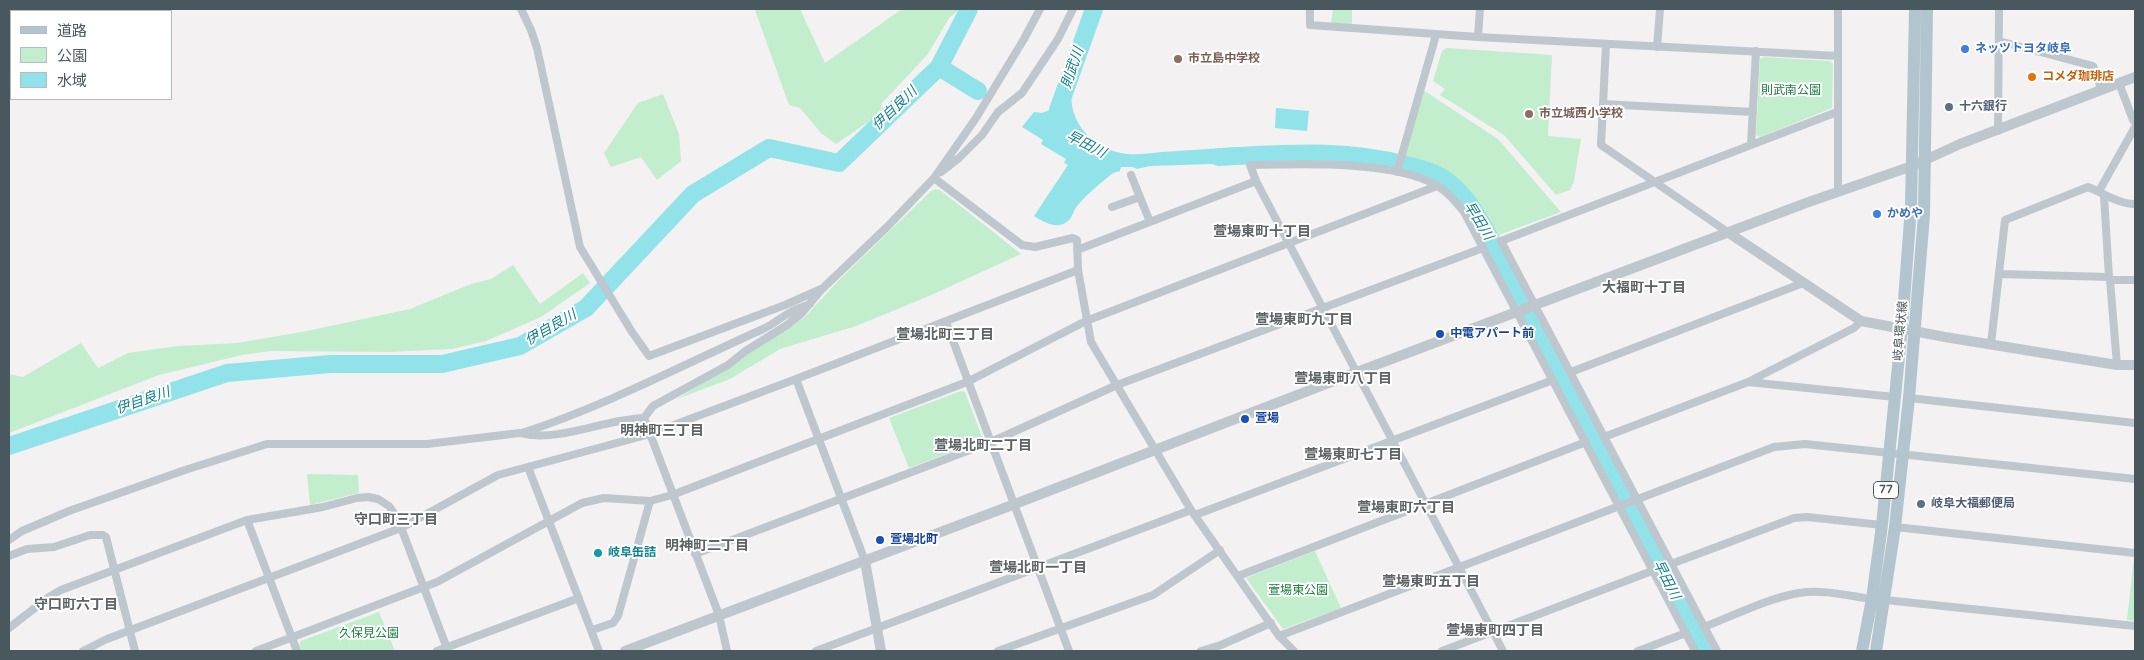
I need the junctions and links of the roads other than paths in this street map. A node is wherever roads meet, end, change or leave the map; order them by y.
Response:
1 (521, 9) edge
2 (1040, 9) edge
3 (1073, 9) edge
4 (1310, 9) edge
5 (1480, 9) edge
6 (1660, 9) edge
7 (1838, 9) edge
8 (1914, 9) edge
9 (1927, 9) edge
10 (1999, 9) edge
11 (1436, 35) junction
12 (1478, 38) junction
13 (1999, 41) junction
14 (1606, 44) junction
15 (1657, 47) junction
16 (1756, 52) junction
17 (1838, 56) junction
18 (2135, 77) edge
19 (2118, 84) junction
20 (2102, 90) junction
21 (1603, 104) junction
22 (1753, 112) junction
23 (1837, 112) junction
24 (2135, 122) edge
25 (2135, 127) edge
26 (1998, 131) junction
27 (1751, 145) junction
28 (1926, 159) junction
29 (1912, 166) junction
30 (1397, 171) junction
31 (1131, 175) dead end
32 (934, 178) junction
33 (1256, 181) junction
34 (1656, 182) junction
35 (1438, 186) junction
36 (1838, 192) junction
37 (2101, 194) junction
38 (1140, 197) junction
39 (2135, 204) edge
40 (1112, 207) dead end
41 (1150, 222) junction
42 (1729, 233) junction
43 (1289, 243) junction
44 (1483, 248) junction
45 (1077, 250) junction
46 (1078, 270) junction
47 (1999, 274) junction
48 (2110, 278) junction
49 (2135, 280) edge
50 (1803, 283) junction
51 (822, 289) junction
52 (812, 302) junction
53 (1323, 308) junction
54 (1526, 310) junction
55 (1086, 321) junction
56 (1861, 321) junction
57 (946, 322) junction
58 (1908, 329) junction
59 (1991, 344) junction
60 (2117, 365) junction
61 (2135, 365) edge
62 (1357, 372) junction
63 (1571, 372) junction
64 (796, 379) junction
65 (1553, 380) junction
66 (967, 382) junction
67 (1748, 382) junction
68 (1117, 386) junction
69 (1895, 397) junction
70 (1909, 398) junction
71 (644, 418) junction
72 (2135, 423) edge
73 (520, 433) junction
74 (650, 434) junction
75 (1604, 437) junction
76 (818, 439) junction
77 (1393, 440) junction
78 (991, 442) junction
79 (1586, 442) junction
80 (1155, 450) junction
81 (1889, 453) junction
82 (1902, 455) junction
83 (528, 467) junction
84 (2135, 479) edge
85 (672, 494) junction
86 (840, 499) junction
87 (650, 501) junction
88 (1636, 501) junction
89 (1015, 504) junction
90 (1426, 504) junction
91 (1621, 506) junction
92 (1193, 512) junction
93 (247, 520) junction
94 (548, 521) junction
95 (1882, 525) junction
96 (1896, 527) junction
97 (401, 528) junction
98 (9, 540) edge
99 (1220, 550) junction
100 (2135, 553) edge
101 (695, 554) junction
102 (9, 556) edge
103 (865, 561) junction
104 (1671, 564) junction
105 (1459, 567) junction
106 (1037, 568) junction
107 (114, 570) junction
108 (1652, 571) junction
109 (1238, 576) junction
110 (269, 578) junction
111 (424, 588) junction
112 (579, 598) junction
113 (1878, 599) junction
114 (719, 615) junction
115 (1271, 623) junction
116 (2135, 626) edge
117 (1704, 627) junction
118 (9, 628) edge
119 (877, 628) junction
120 (1060, 628) junction
121 (592, 630) junction
122 (130, 631) junction
123 (1492, 632) junction
124 (1686, 633) junction
125 (1279, 636) junction
126 (292, 638) junction
127 (448, 649) edge
128 (1214, 650) edge
129 (83, 651) edge
130 (135, 651) edge
131 (256, 651) edge
132 (297, 651) edge
133 (436, 651) edge
134 (599, 651) edge
135 (625, 651) edge
136 (727, 651) edge
137 (816, 651) edge
138 (881, 651) edge
139 (998, 651) edge
140 (1069, 651) edge
141 (1201, 651) edge
142 (1294, 651) edge
143 (1442, 651) edge
144 (1503, 651) edge
145 (1638, 651) edge
146 (1695, 651) edge
147 (1717, 651) edge
148 (1862, 651) edge
149 (1876, 651) edge

1 - 51 street
2 - 32 street
3 - 32 street
4 - 11 street
5 - 12 street
6 - 15 street
7 - 17 street
8 - 29 main road, 岐阜環状線 / 77
9 - 28 main road, 岐阜環状線 / 77
10 - 13 street
11 - 12 street
11 - 30 street
12 - 14 street
13 - 20 street
13 - 26 street
14 - 15 street
14 - 21 street
15 - 16 street
16 - 17 street
16 - 22 street
17 - 23 street
18 - 19 street
19 - 20 street
19 - 24 street
20 - 26 street
21 - 22 street
21 - 34 street
22 - 27 street
23 - 27 street
23 - 36 street
25 - 37 street
26 - 28 street
27 - 34 street
28 - 29 street
28 - 58 main road, 岐阜環状線 / 77
29 - 36 street
29 - 58 main road, 岐阜環状線 / 77
30 - 33 street
30 - 35 street
31 - 38 street
32 - 45 street
32 - 51 street
33 - 41 street
33 - 43 street
34 - 42 street
34 - 54 street
35 - 43 street
35 - 44 street
36 - 42 street
37 - 39 street
37 - 47 street
37 - 48 street
38 - 40 street
38 - 41 street
41 - 45 street
42 - 50 street
42 - 54 street
43 - 53 street
43 - 55 street
44 - 53 street
44 - 54 street
45 - 46 street
46 - 55 street
46 - 57 street
47 - 48 street
47 - 59 street
48 - 49 street
48 - 60 street
50 - 56 street
50 - 63 street
51 - 52 street
52 - 71 street
52 - 73 street
53 - 62 street
53 - 68 street
54 - 62 street
54 - 63 street
54 - 65 street
55 - 66 street
55 - 68 street
56 - 58 street
56 - 67 street
57 - 64 street
57 - 66 street
58 - 59 street
58 - 69 main road, 岐阜環状線 / 77
58 - 70 main road, 岐阜環状線 / 77
59 - 60 street
60 - 61 street
62 - 77 street
62 - 80 street
63 - 75 street
64 - 74 street
64 - 76 street
65 - 77 street
65 - 79 street
66 - 76 street
66 - 78 street
67 - 69 street
67 - 75 street
68 - 78 street
68 - 80 street
69 - 81 main road, 岐阜環状線 / 77
70 - 72 street
70 - 82 main road, 岐阜環状線 / 77
71 - 73 street
71 - 74 street
73 - 98 street
74 - 83 street
74 - 85 street
75 - 88 street
76 - 85 street
76 - 86 street
77 - 90 street
77 - 92 street
78 - 86 street
78 - 89 street
79 - 90 street
79 - 91 street
80 - 89 street
80 - 92 street
81 - 82 street
81 - 88 street
81 - 95 main road, 岐阜環状線 / 77
82 - 84 street
82 - 96 main road, 岐阜環状線 / 77
83 - 94 street
83 - 97 street
85 - 87 street
85 - 101 street
86 - 101 street
86 - 103 street
87 - 94 street
87 - 121 street
88 - 91 street
88 - 104 street
89 - 103 street
89 - 106 street
90 - 105 street
90 - 109 street
91 - 105 street
91 - 108 street
92 - 99 street
92 - 106 street
93 - 97 street
93 - 107 street
93 - 110 street
94 - 111 street
94 - 112 street
95 - 104 street
95 - 113 main road, 岐阜環状線 / 77
96 - 100 street
96 - 113 main road, 岐阜環状線 / 77
97 - 110 street
97 - 111 street
99 - 109 street
99 - 120 street
101 - 114 street
102 - 107 street
103 - 114 street
103 - 119 street
104 - 117 street
105 - 123 street
105 - 125 street
106 - 119 street
106 - 120 street
107 - 118 street
107 - 122 street
108 - 123 street
108 - 124 street
109 - 115 street
110 - 122 street
110 - 126 street
111 - 126 street
111 - 127 street
112 - 121 street
112 - 127 street
113 - 116 street
113 - 117 street
113 - 148 main road, 岐阜環状線 / 77
113 - 149 main road, 岐阜環状線 / 77
114 - 135 street
114 - 136 street
115 - 125 street
115 - 128 street
117 - 147 street
119 - 137 street
119 - 138 street
120 - 139 street
120 - 140 street
121 - 134 street
122 - 129 street
122 - 130 street
123 - 143 street
123 - 144 street
124 - 145 street
124 - 146 street
125 - 142 street
126 - 131 street
126 - 132 street
127 - 133 street
128 - 141 street

